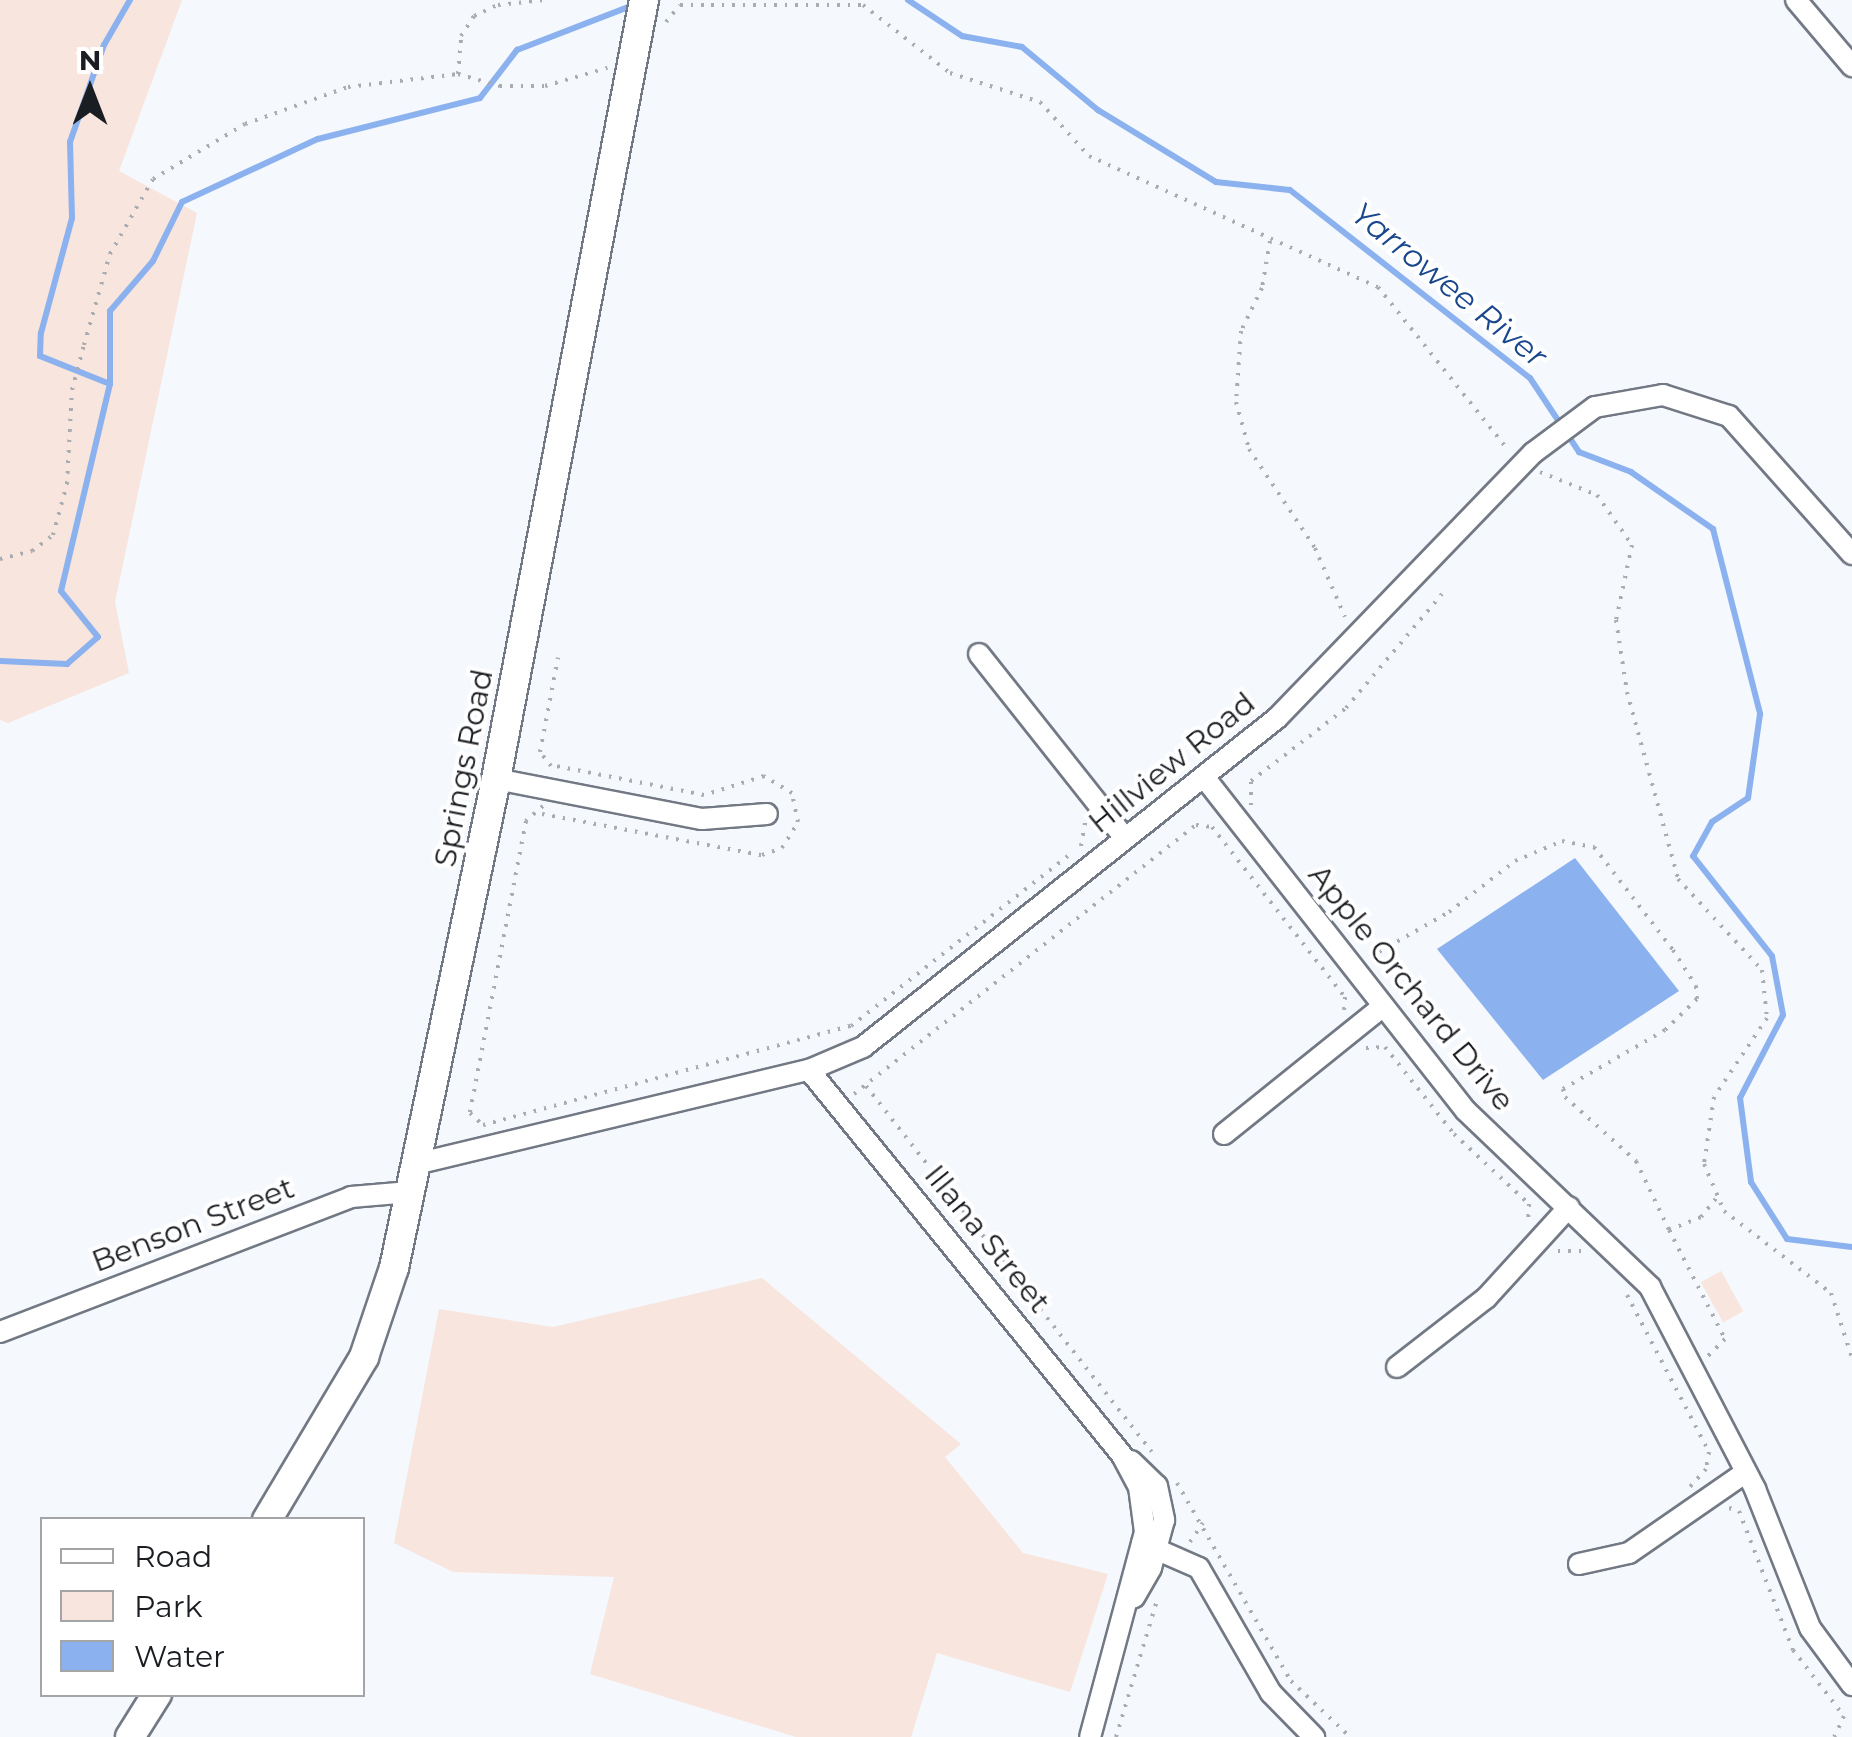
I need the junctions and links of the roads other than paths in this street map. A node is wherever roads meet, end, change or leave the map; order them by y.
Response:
1 (644, 0) edge
2 (1796, 0) edge
3 (1852, 66) edge
4 (1852, 554) edge
5 (979, 654) dead end
6 (1204, 778) junction
7 (496, 780) junction
8 (766, 814) dead end
9 (1126, 838) junction
10 (1383, 1006) junction
11 (809, 1070) junction
12 (1224, 1134) dead end
13 (413, 1178) junction
14 (1569, 1207) junction
15 (0, 1332) edge
16 (1397, 1368) dead end
17 (1746, 1472) junction
18 (268, 1517) edge
19 (1150, 1545) junction
20 (1579, 1564) dead end
21 (1852, 1684) edge
22 (154, 1697) edge
23 (130, 1737) edge
24 (1090, 1737) edge
25 (1314, 1737) edge

1 - 7 street, Springs Road
2 - 3 street
4 - 6 street, Hillview Road
5 - 9 street
6 - 9 street, Hillview Road
6 - 10 street, Apple Orchard Drive
7 - 8 street
7 - 13 street, Springs Road
9 - 11 street, Hillview Road
10 - 12 street
10 - 14 street, Apple Orchard Drive
11 - 13 street, Hillview Road
11 - 19 street, Illana Street
13 - 15 street, Benson Street
13 - 18 street, Springs Road
14 - 16 street
14 - 17 street, Apple Orchard Drive
17 - 20 street
17 - 21 street, Apple Orchard Drive
19 - 24 street, Illana Street
19 - 25 street
22 - 23 street

